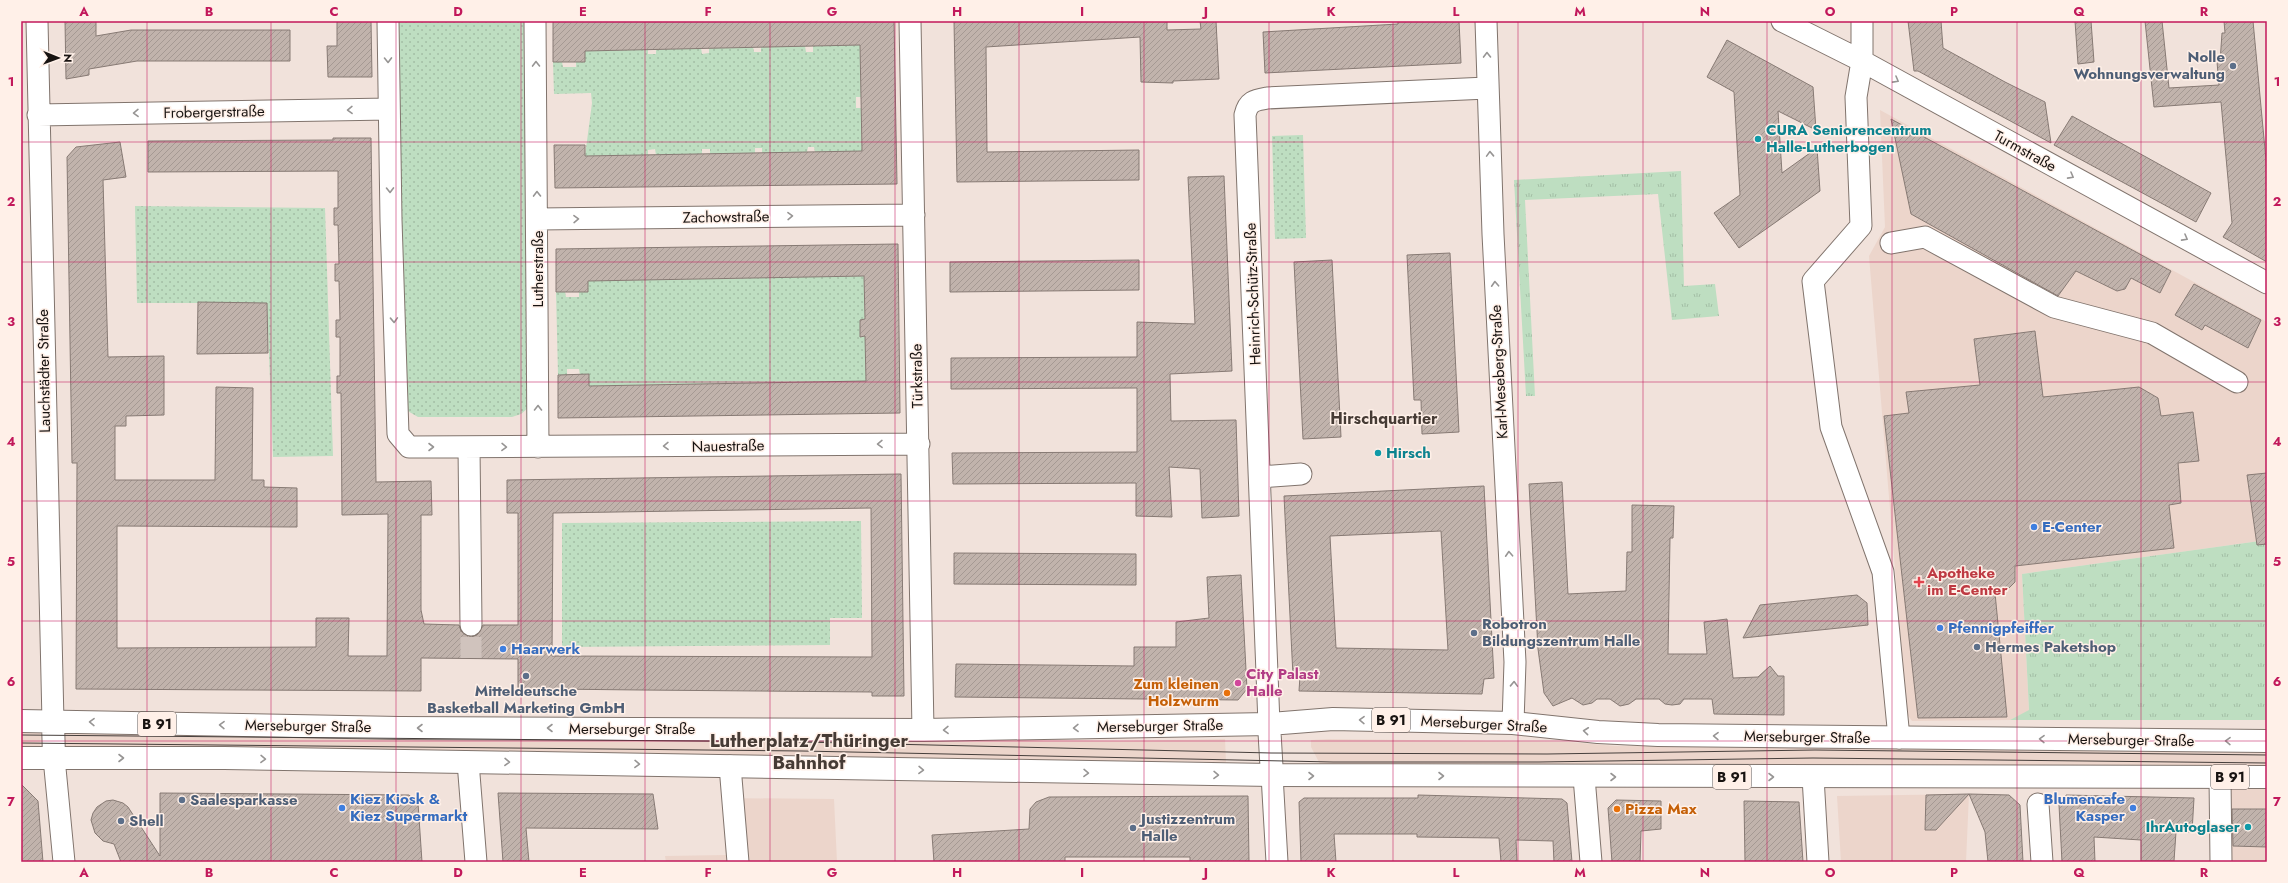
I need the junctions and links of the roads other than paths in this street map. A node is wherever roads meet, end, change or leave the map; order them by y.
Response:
1 (37, 21) edge
2 (388, 21) edge
3 (535, 21) edge
4 (910, 21) edge
5 (1486, 21) edge
6 (1782, 21) edge
7 (1862, 21) edge
8 (1862, 61) junction
9 (1487, 88) junction
10 (389, 109) junction
11 (38, 115) junction
12 (914, 215) junction
13 (537, 219) junction
14 (1891, 243) dead end
15 (2267, 283) edge
16 (2237, 382) dead end
17 (919, 444) junction
18 (469, 447) junction
19 (538, 447) junction
20 (1301, 474) dead end
21 (1260, 477) junction
22 (472, 625) tunnel mouth
23 (21, 721) edge
24 (53, 722) junction
25 (1512, 723) junction
26 (1269, 724) junction
27 (923, 730) junction
28 (1899, 738) junction
29 (2267, 741) edge
30 (21, 758) edge
31 (54, 758) junction
32 (468, 762) junction
33 (730, 766) junction
34 (1272, 776) junction
35 (1584, 777) junction
36 (1812, 777) junction
37 (2220, 777) junction
38 (2267, 777) edge
39 (2038, 804) dead end
40 (64, 862) edge
41 (476, 862) edge
42 (738, 862) edge
43 (1277, 862) edge
44 (1591, 862) edge
45 (1818, 862) edge
46 (2042, 862) edge
47 (2221, 862) edge

1 - 11 street, Lauchstädter Straße
2 -> 10 street
13 -> 3 street, Lutherstraße
4 - 12 street, Türkstraße
9 -> 5 street, Karl-Meseberg-Straße
6 - 8 street, Turmstraße
7 - 8 street
8 -> 15 street, Turmstraße
8 - 28 street
9 - 21 street, Heinrich-Schütz-Straße
25 -> 9 street, Karl-Meseberg-Straße
10 -> 11 street, Frobergerstraße
10 -> 18 street
11 - 24 street, Lauchstädter Straße
13 -> 12 street, Zachowstraße
12 - 17 street, Türkstraße
19 -> 13 street, Lutherstraße
14 - 16 street
17 -> 19 street, Nauestraße
17 - 27 street, Türkstraße
18 -> 19 street
18 - 22 street
20 - 21 street
21 - 26 street, Heinrich-Schütz-Straße
23 - 24 main road, Merseburger Straße / B 91
27 -> 24 main road, Merseburger Straße / B 91
24 - 31 main road
25 -> 26 main road, Merseburger Straße / B 91
28 -> 25 main road, Merseburger Straße / B 91
26 -> 27 main road, Merseburger Straße / B 91
26 - 34 main road
29 -> 28 main road, Merseburger Straße / B 91
30 - 31 main road, B 91
31 -> 32 main road, B 91
31 - 40 street
32 -> 33 main road, B 91
32 - 41 street
33 -> 34 main road, B 91
33 - 42 street
34 -> 35 main road, B 91
34 - 43 street
35 -> 36 main road, B 91
35 - 44 street
36 - 37 main road, B 91
36 - 45 street
37 - 38 main road, B 91
37 - 47 street
39 - 46 street

